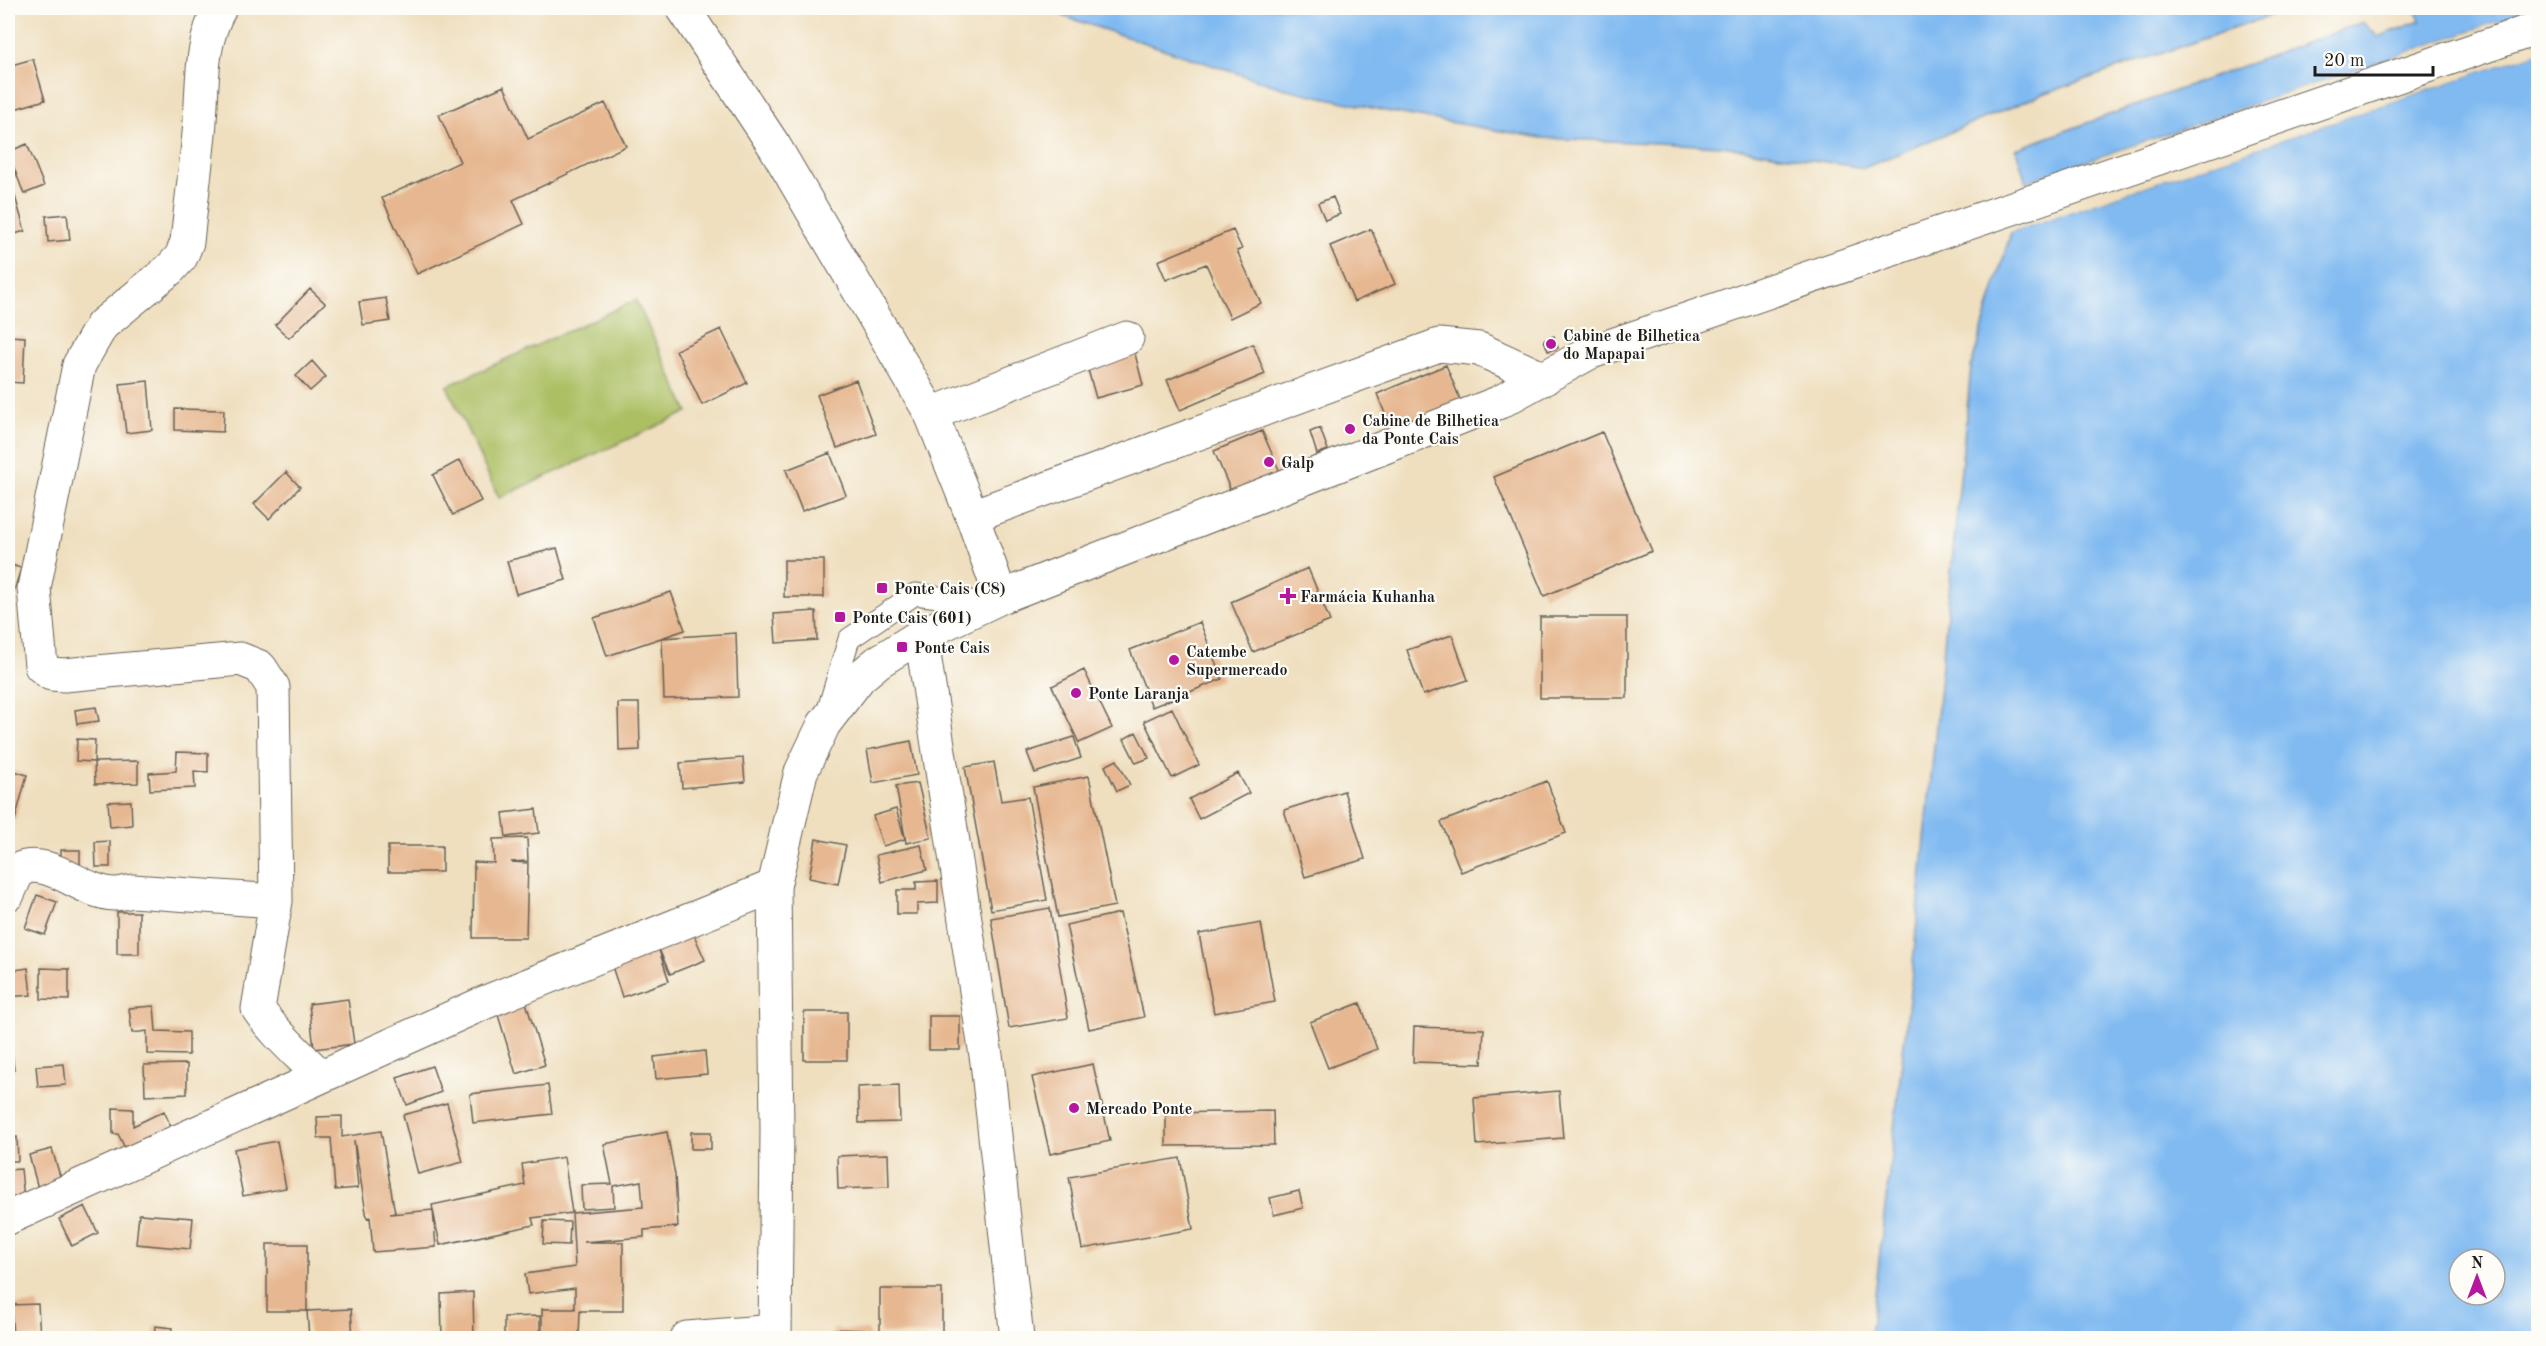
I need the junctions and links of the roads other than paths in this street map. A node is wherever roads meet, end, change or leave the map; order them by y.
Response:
1 (220, 8) edge
2 (683, 8) edge
3 (2538, 28) edge
4 (1127, 338) dead end
5 (1544, 379) junction
6 (931, 414) junction
7 (972, 516) junction
8 (994, 600) junction
9 (921, 635) junction
10 (824, 724) junction
11 (774, 885) junction
12 (8, 894) edge
13 (276, 901) junction
14 (320, 1076) junction
15 (8, 1218) edge
16 (775, 1335) edge
17 (687, 1338) edge
18 (1017, 1338) edge

1 - 13 street
2 - 6 street
3 - 5 street
4 - 6 street
5 - 7 street
5 - 8 street
6 - 7 street
7 - 8 street
8 - 9 street
8 - 10 lane
9 - 10 street
9 - 18 street
10 - 11 street
11 - 14 street
11 - 16 street
12 - 13 street
13 - 14 street
14 - 15 street
16 - 17 street

